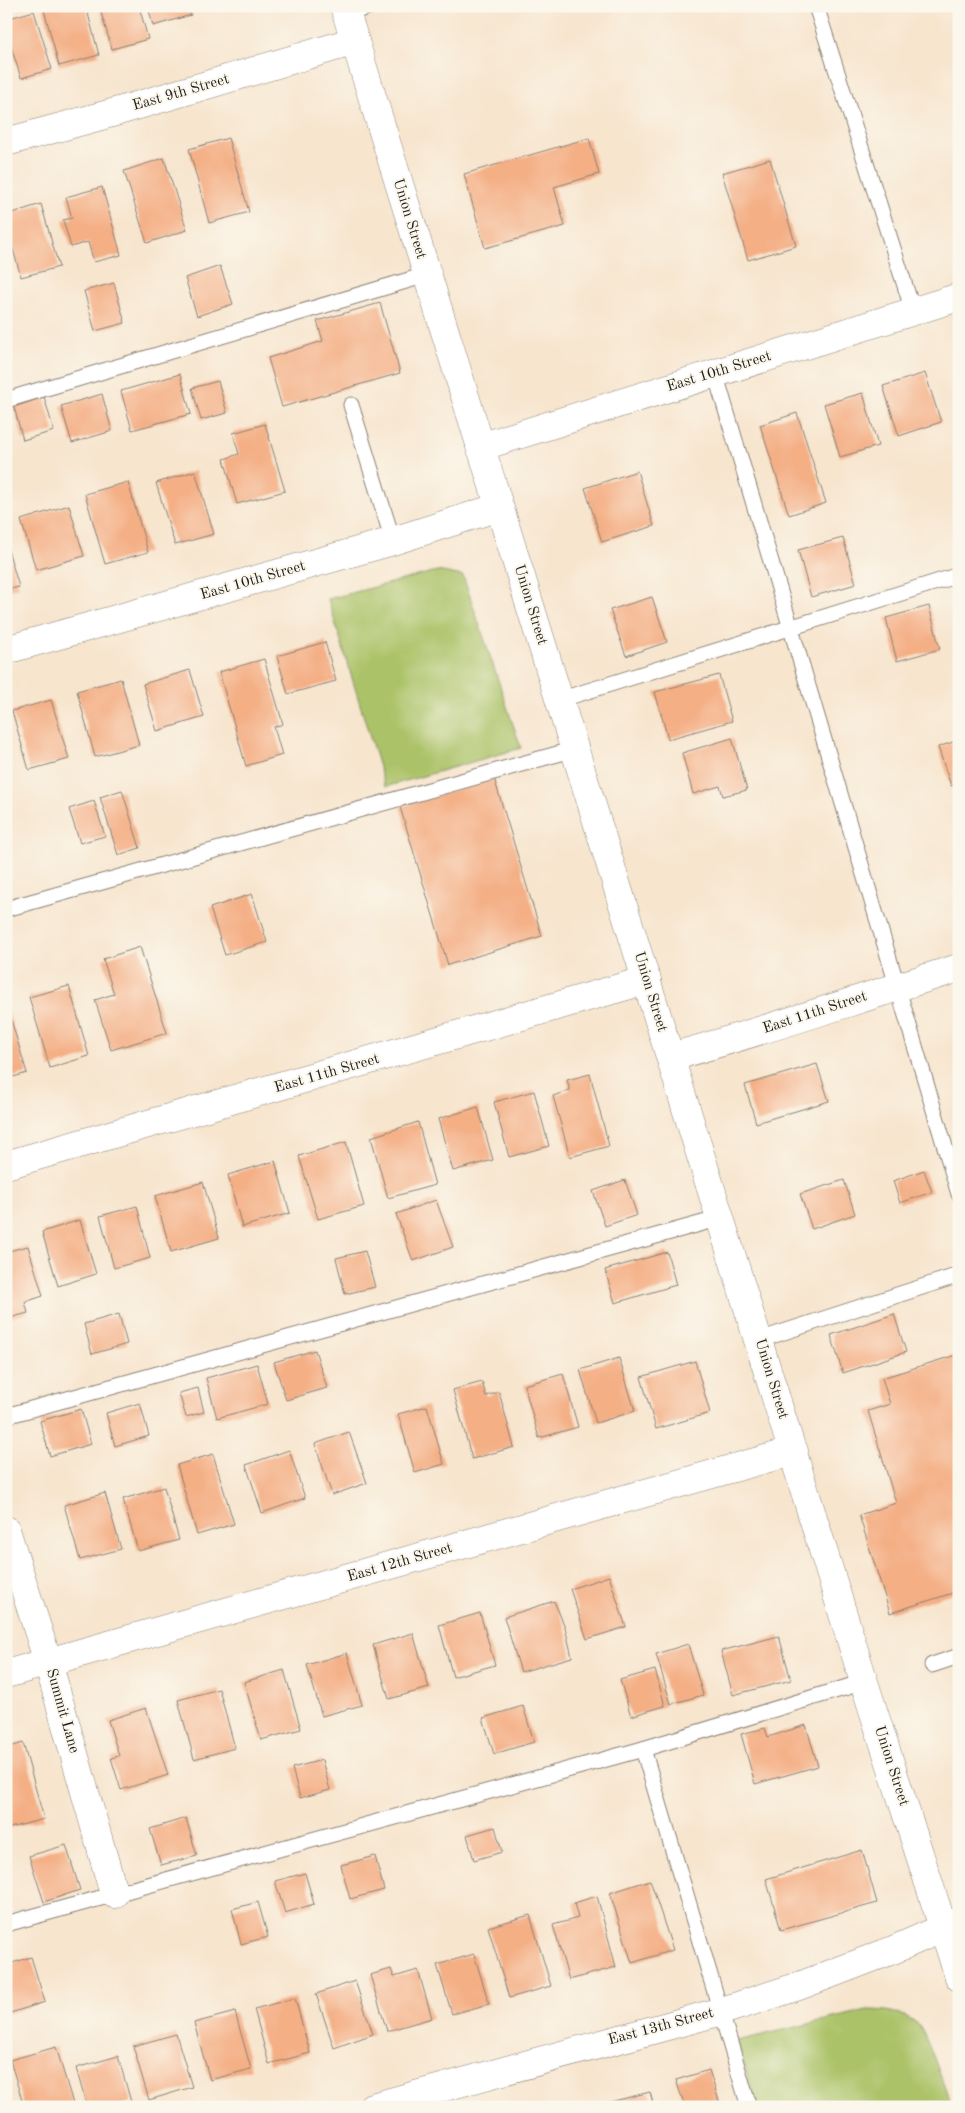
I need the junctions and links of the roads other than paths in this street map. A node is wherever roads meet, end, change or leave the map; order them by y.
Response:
1 (816, 6) edge
2 (354, 9) edge
3 (355, 41) junction
4 (6, 142) edge
5 (426, 275) junction
6 (959, 298) edge
7 (913, 311) junction
8 (715, 373) junction
9 (6, 400) edge
10 (351, 405) dead end
11 (480, 447) junction
12 (499, 507) junction
13 (393, 542) junction
14 (959, 575) edge
15 (789, 628) junction
16 (6, 650) edge
17 (559, 700) junction
18 (575, 749) junction
19 (6, 909) edge
20 (959, 968) edge
21 (646, 980) junction
22 (898, 986) junction
23 (671, 1057) junction
24 (6, 1165) edge
25 (959, 1194) edge
26 (721, 1218) junction
27 (959, 1275) edge
28 (759, 1340) junction
29 (6, 1416) edge
30 (794, 1451) junction
31 (6, 1530) edge
32 (959, 1656) edge
33 (48, 1662) junction
34 (932, 1665) dead end
35 (6, 1674) edge
36 (864, 1682) junction
37 (642, 1749) junction
38 (114, 1894) junction
39 (6, 1924) edge
40 (951, 1925) edge
41 (959, 1977) edge
42 (722, 2011) junction
43 (372, 2107) edge
44 (749, 2107) edge

1 - 7 lane
2 - 3 street, Union Street
3 - 4 street, East 9th Street
3 - 5 street, Union Street
5 - 9 lane
5 - 11 street, Union Street
6 - 7 street, East 10th Street
7 - 8 street, East 10th Street
8 - 11 street, East 10th Street
8 - 15 lane
10 - 13 lane
11 - 12 street, Union Street
12 - 13 street, East 10th Street
12 - 17 street, Union Street
13 - 16 street, East 10th Street
14 - 15 lane
15 - 17 lane
15 - 22 lane
17 - 18 street, Union Street
18 - 19 lane
18 - 21 street, Union Street
20 - 22 street, East 11th Street
21 - 23 street, Union Street
21 - 24 street, East 11th Street
22 - 23 street, East 11th Street
22 - 25 lane
23 - 26 street, Union Street
26 - 28 street, Union Street
26 - 29 lane
27 - 28 lane
28 - 30 street, Union Street
30 - 33 street, East 12th Street
30 - 36 street, Union Street
31 - 33 street, Summit Lane
32 - 34 lane
33 - 35 street, East 12th Street
33 - 38 street, Summit Lane
36 - 37 lane
36 - 40 street, Union Street
37 - 38 lane
37 - 42 lane
38 - 39 lane
40 - 41 street, Union Street
40 - 42 street, East 13th Street
42 - 43 street, East 13th Street
42 - 44 lane

